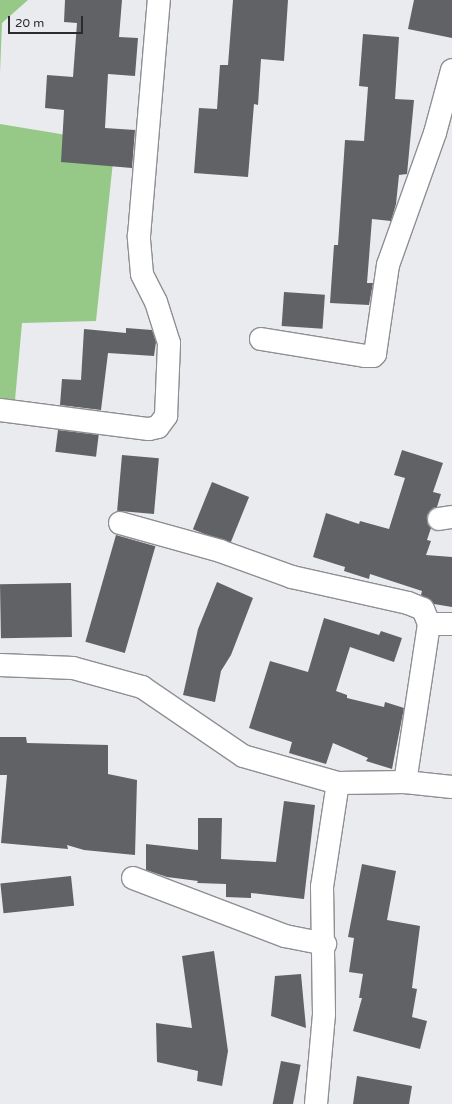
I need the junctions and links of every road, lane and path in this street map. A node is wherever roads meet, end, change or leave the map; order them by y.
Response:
1 (159, 0) edge
2 (452, 70) edge
3 (261, 339) dead end
4 (0, 410) edge
5 (120, 522) dead end
6 (429, 624) junction
7 (452, 624) edge
8 (0, 665) edge
9 (405, 782) junction
10 (338, 783) junction
11 (452, 787) edge
12 (134, 878) dead end
13 (325, 944) junction
14 (316, 1104) edge

1 - 4 street
2 - 3 street
5 - 6 street
6 - 7 street
6 - 9 street
8 - 10 street
9 - 10 street
9 - 11 street
10 - 13 street
12 - 13 street
13 - 14 street

